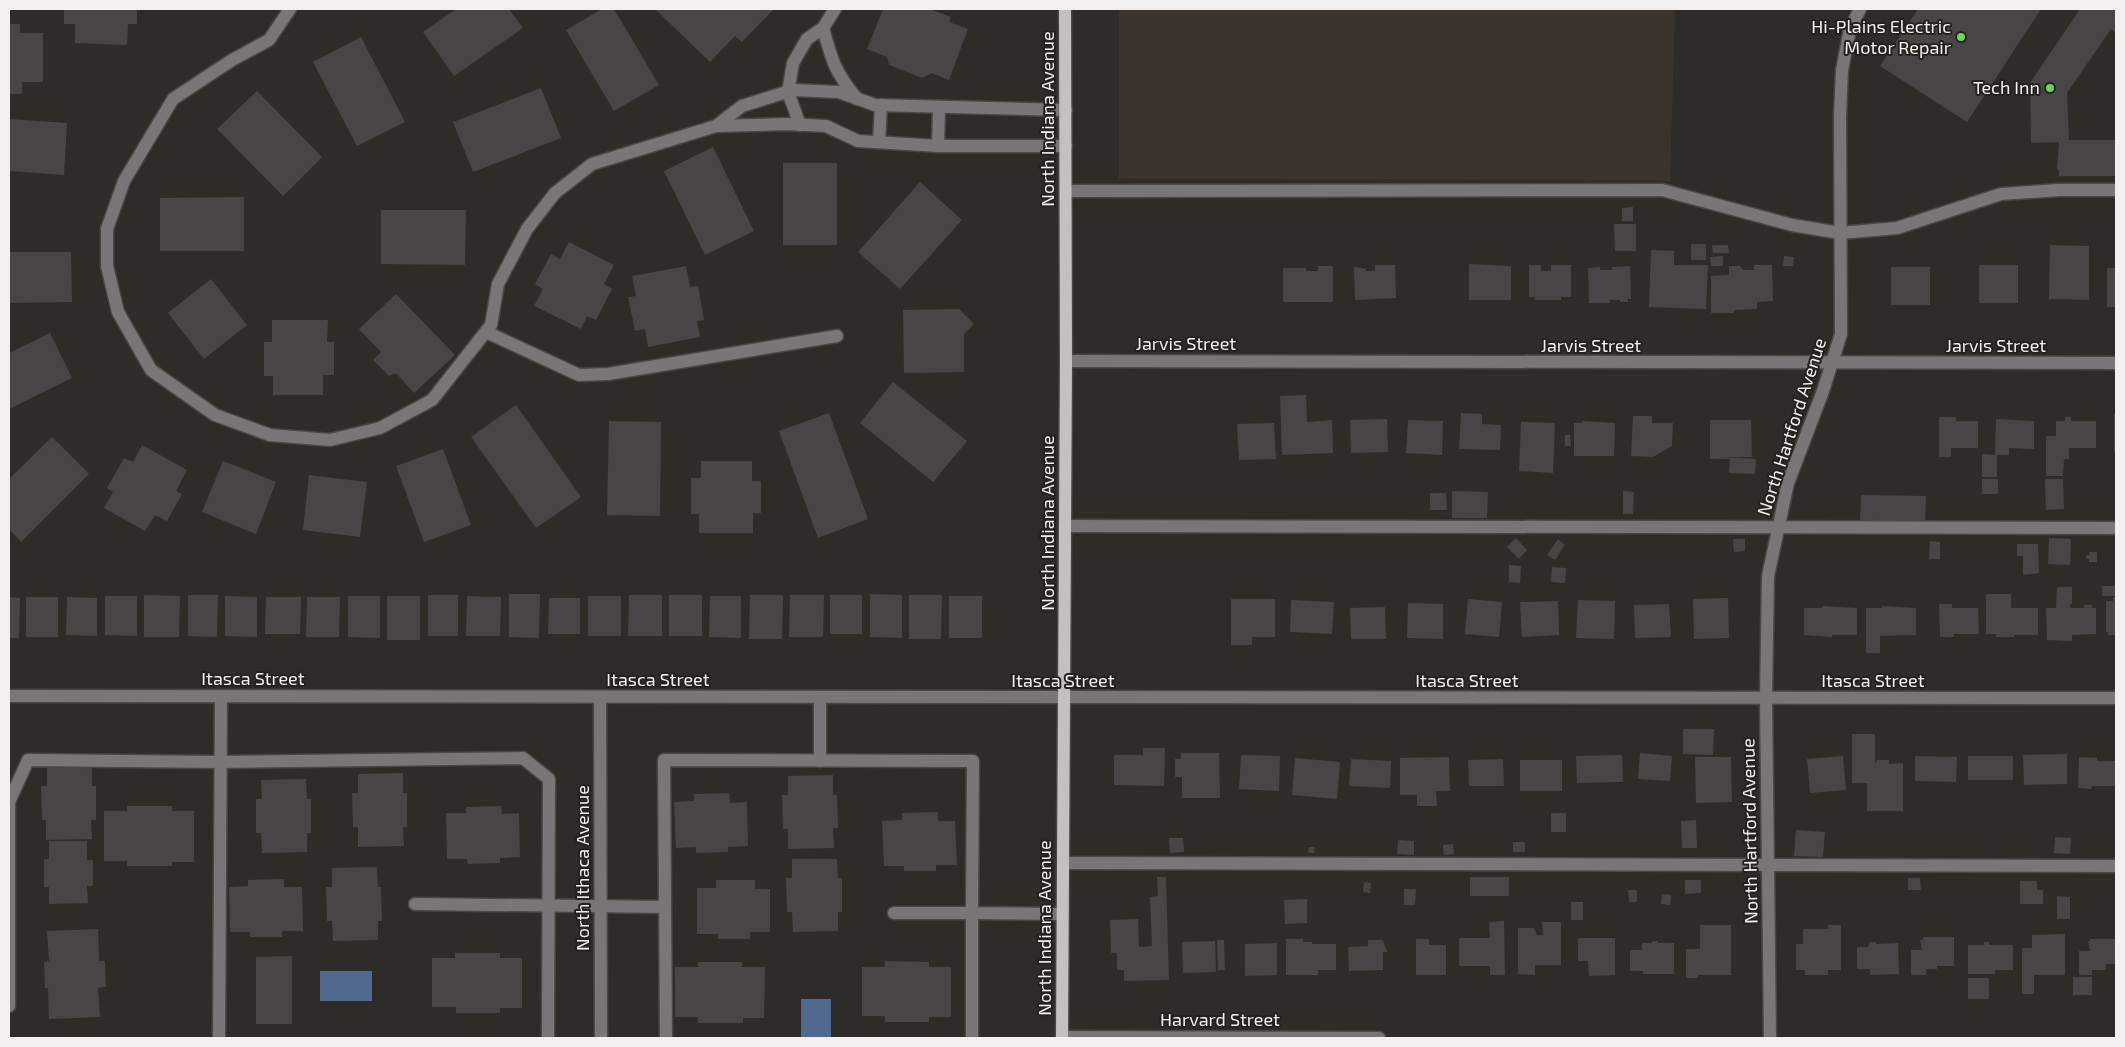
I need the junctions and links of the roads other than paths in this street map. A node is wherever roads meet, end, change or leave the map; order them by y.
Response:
1 (290, 9) edge
2 (835, 9) edge
3 (1065, 9) edge
4 (1860, 9) edge
5 (823, 28) junction
6 (788, 92) junction
7 (857, 99) junction
8 (881, 105) junction
9 (939, 106) junction
10 (1066, 110) junction
11 (800, 124) junction
12 (716, 126) junction
13 (879, 142) junction
14 (938, 146) junction
15 (1066, 146) junction
16 (2116, 190) edge
17 (1066, 191) junction
18 (1840, 233) junction
19 (486, 332) junction
20 (837, 336) dead end
21 (1066, 362) junction
22 (2116, 363) edge
23 (1832, 364) junction
24 (1065, 526) junction
25 (1777, 528) junction
26 (2116, 528) edge
27 (9, 696) edge
28 (221, 697) junction
29 (600, 698) junction
30 (820, 698) junction
31 (1064, 698) junction
32 (1766, 698) junction
33 (2116, 698) edge
34 (820, 760) junction
35 (220, 762) junction
36 (1063, 863) junction
37 (1768, 866) junction
38 (2116, 866) edge
39 (415, 904) dead end
40 (549, 906) junction
41 (600, 907) junction
42 (665, 907) junction
43 (894, 913) dead end
44 (972, 913) junction
45 (1062, 914) junction
46 (9, 1006) edge
47 (220, 1038) edge
48 (548, 1038) edge
49 (600, 1038) edge
50 (666, 1038) edge
51 (972, 1038) edge
52 (1062, 1038) edge
53 (1379, 1038) edge
54 (1770, 1038) edge

1 - 19 street
2 - 5 street
3 - 10 main road, North Indiana Avenue
4 - 18 street, North Hartford Avenue
5 - 6 street
5 - 7 street
6 - 7 street
6 - 11 street
6 - 12 street
7 - 8 street
8 - 9 street
8 - 13 street
9 - 10 street
9 - 14 street
10 - 15 main road, North Indiana Avenue
11 - 12 street
11 - 13 street
12 - 19 street
13 - 14 street
14 - 15 street
15 - 17 main road, North Indiana Avenue
16 - 18 street
17 - 18 street
17 - 21 main road, North Indiana Avenue
18 - 23 street, North Hartford Avenue
19 - 20 street
21 - 23 street, Jarvis Street
21 - 24 main road, North Indiana Avenue
22 - 23 street, Jarvis Street
23 - 25 street, North Hartford Avenue
24 - 25 street
24 - 31 main road, North Indiana Avenue
25 - 26 street
25 - 32 street, North Hartford Avenue
27 - 28 street, Itasca Street
28 - 29 street, Itasca Street
28 - 35 street
29 - 30 street, Itasca Street
29 - 41 street, North Ithaca Avenue
30 - 31 street, Itasca Street
30 - 34 street
31 - 32 street, Itasca Street
31 - 36 main road, North Indiana Avenue
32 - 33 street, Itasca Street
32 - 37 street, North Hartford Avenue
34 - 42 street
34 - 44 street
35 - 40 street
35 - 46 street
35 - 47 street
36 - 37 street
36 - 45 main road, North Indiana Avenue
37 - 38 street
37 - 54 street, North Hartford Avenue
39 - 40 street
40 - 41 street
40 - 48 street
41 - 42 street
41 - 49 street, North Ithaca Avenue
42 - 50 street
43 - 44 street
44 - 45 street
44 - 51 street
45 - 52 main road, North Indiana Avenue
52 - 53 street, Harvard Street

